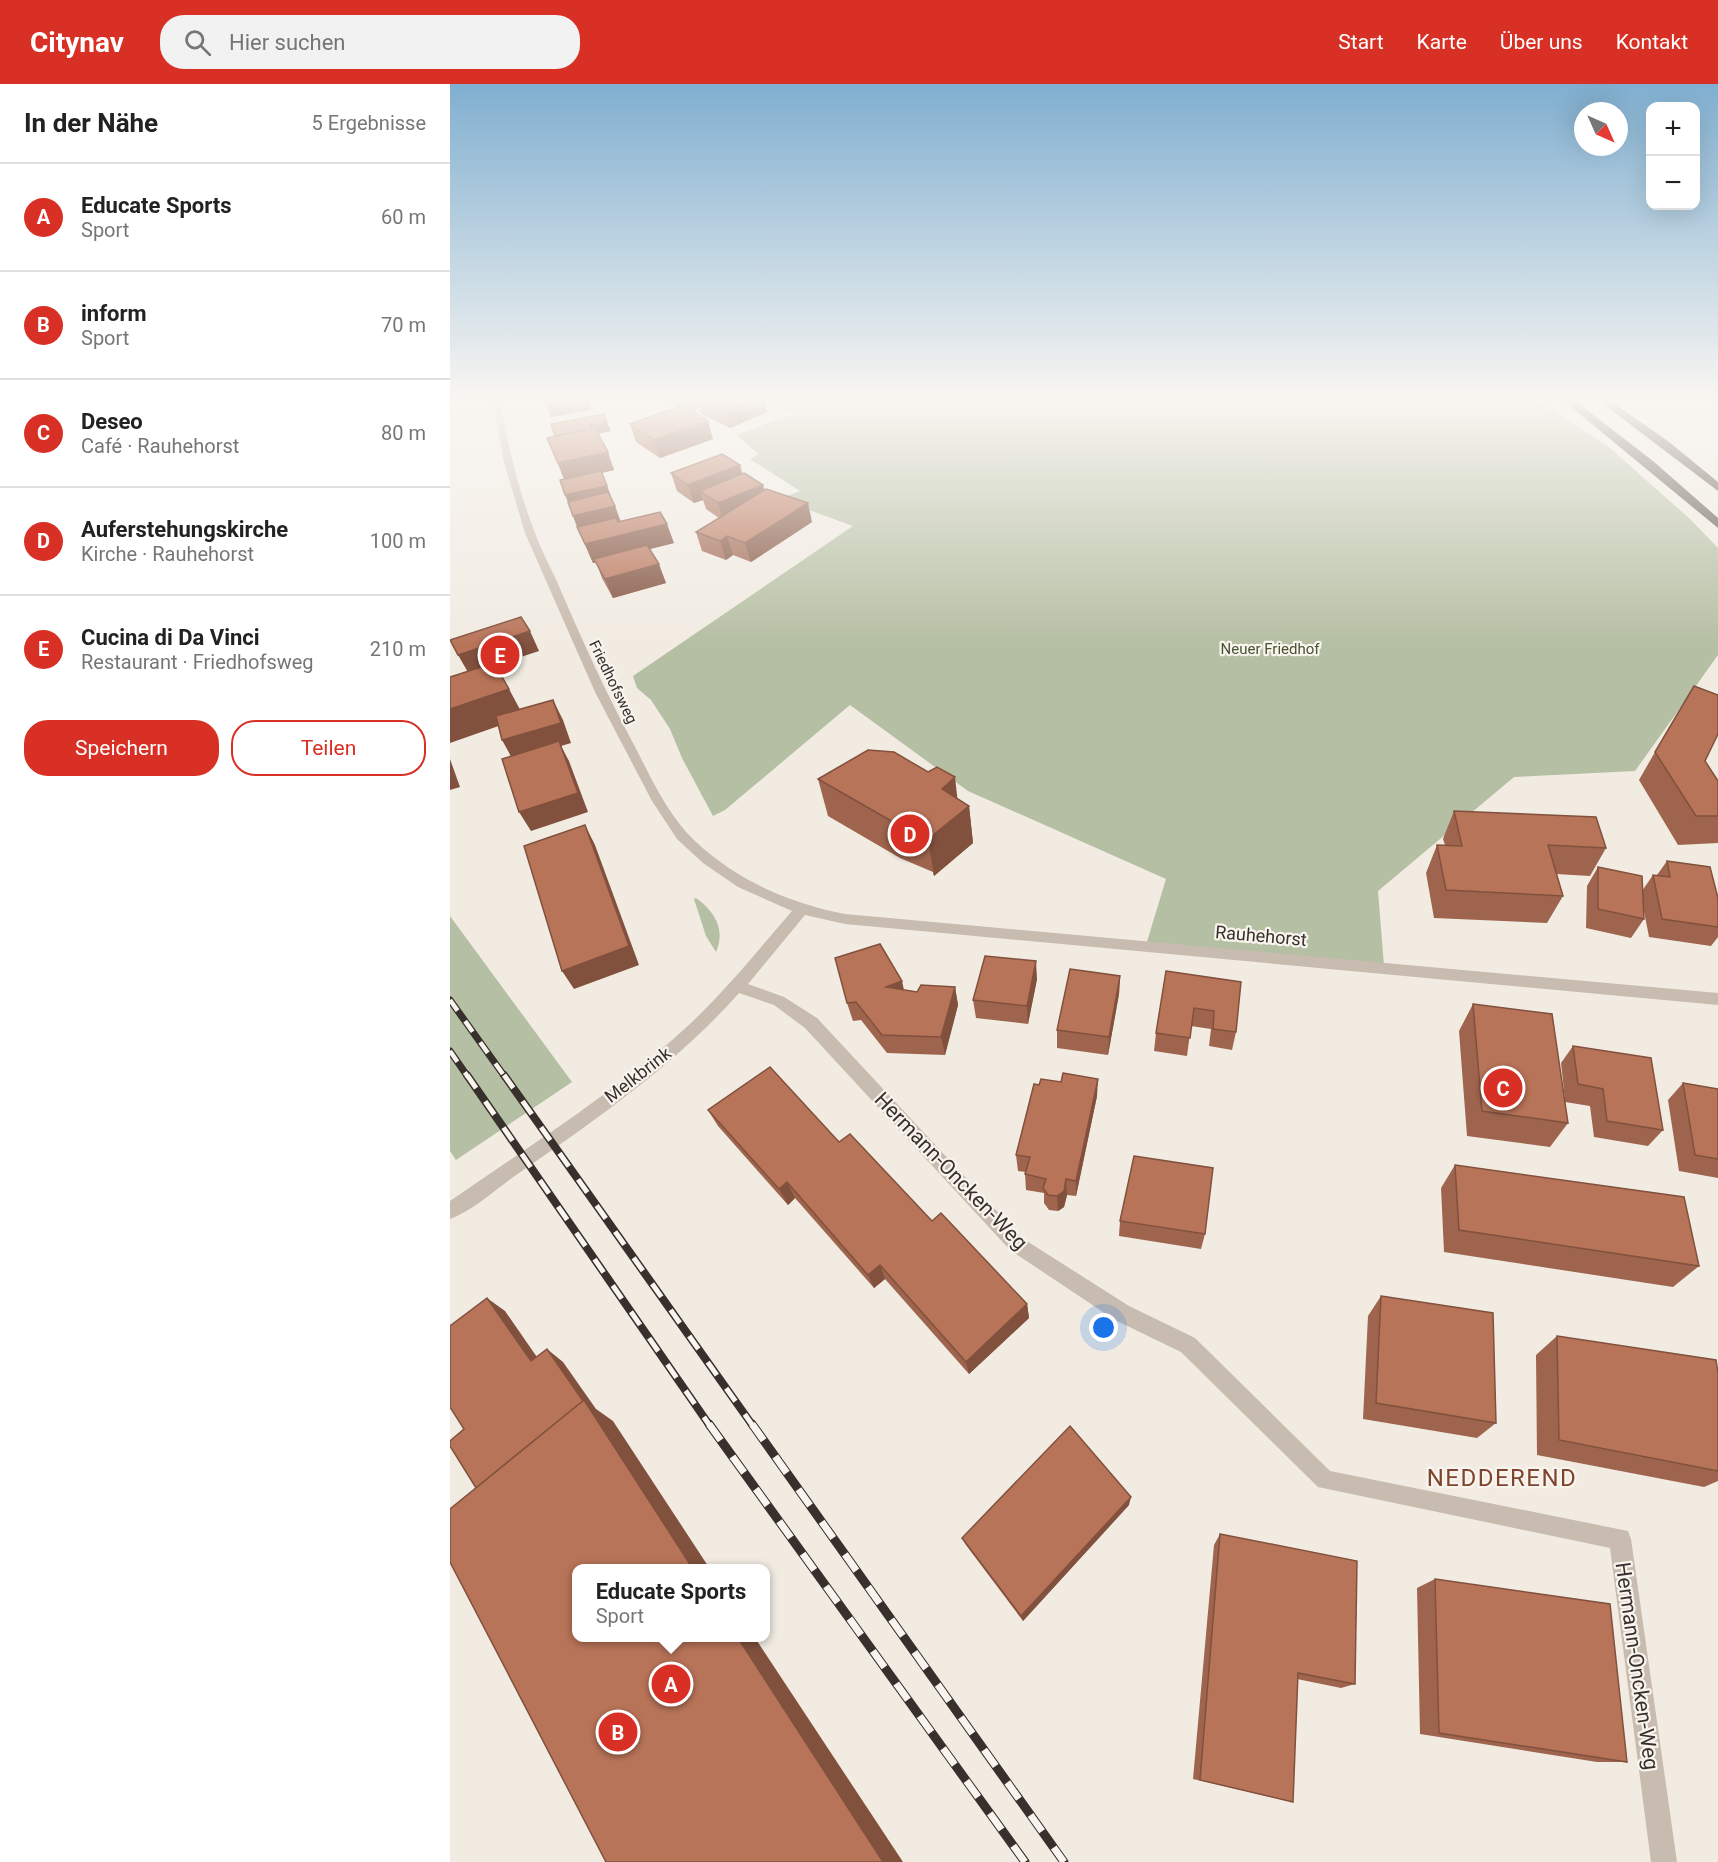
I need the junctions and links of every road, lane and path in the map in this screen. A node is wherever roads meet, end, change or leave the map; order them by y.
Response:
1 (514, 480) edge
2 (1668, 480) edge
3 (1718, 524) edge
4 (801, 910) junction
5 (737, 986) junction
6 (1718, 999) edge
7 (450, 1211) edge
8 (1664, 1862) edge

1 - 4 street, Friedhofsweg
2 - 3 highway
4 - 5 street, Melkbrink
4 - 6 street, Rauhehorst
5 - 7 street, Melkbrink
5 - 8 street, Hermann-Oncken-Weg

